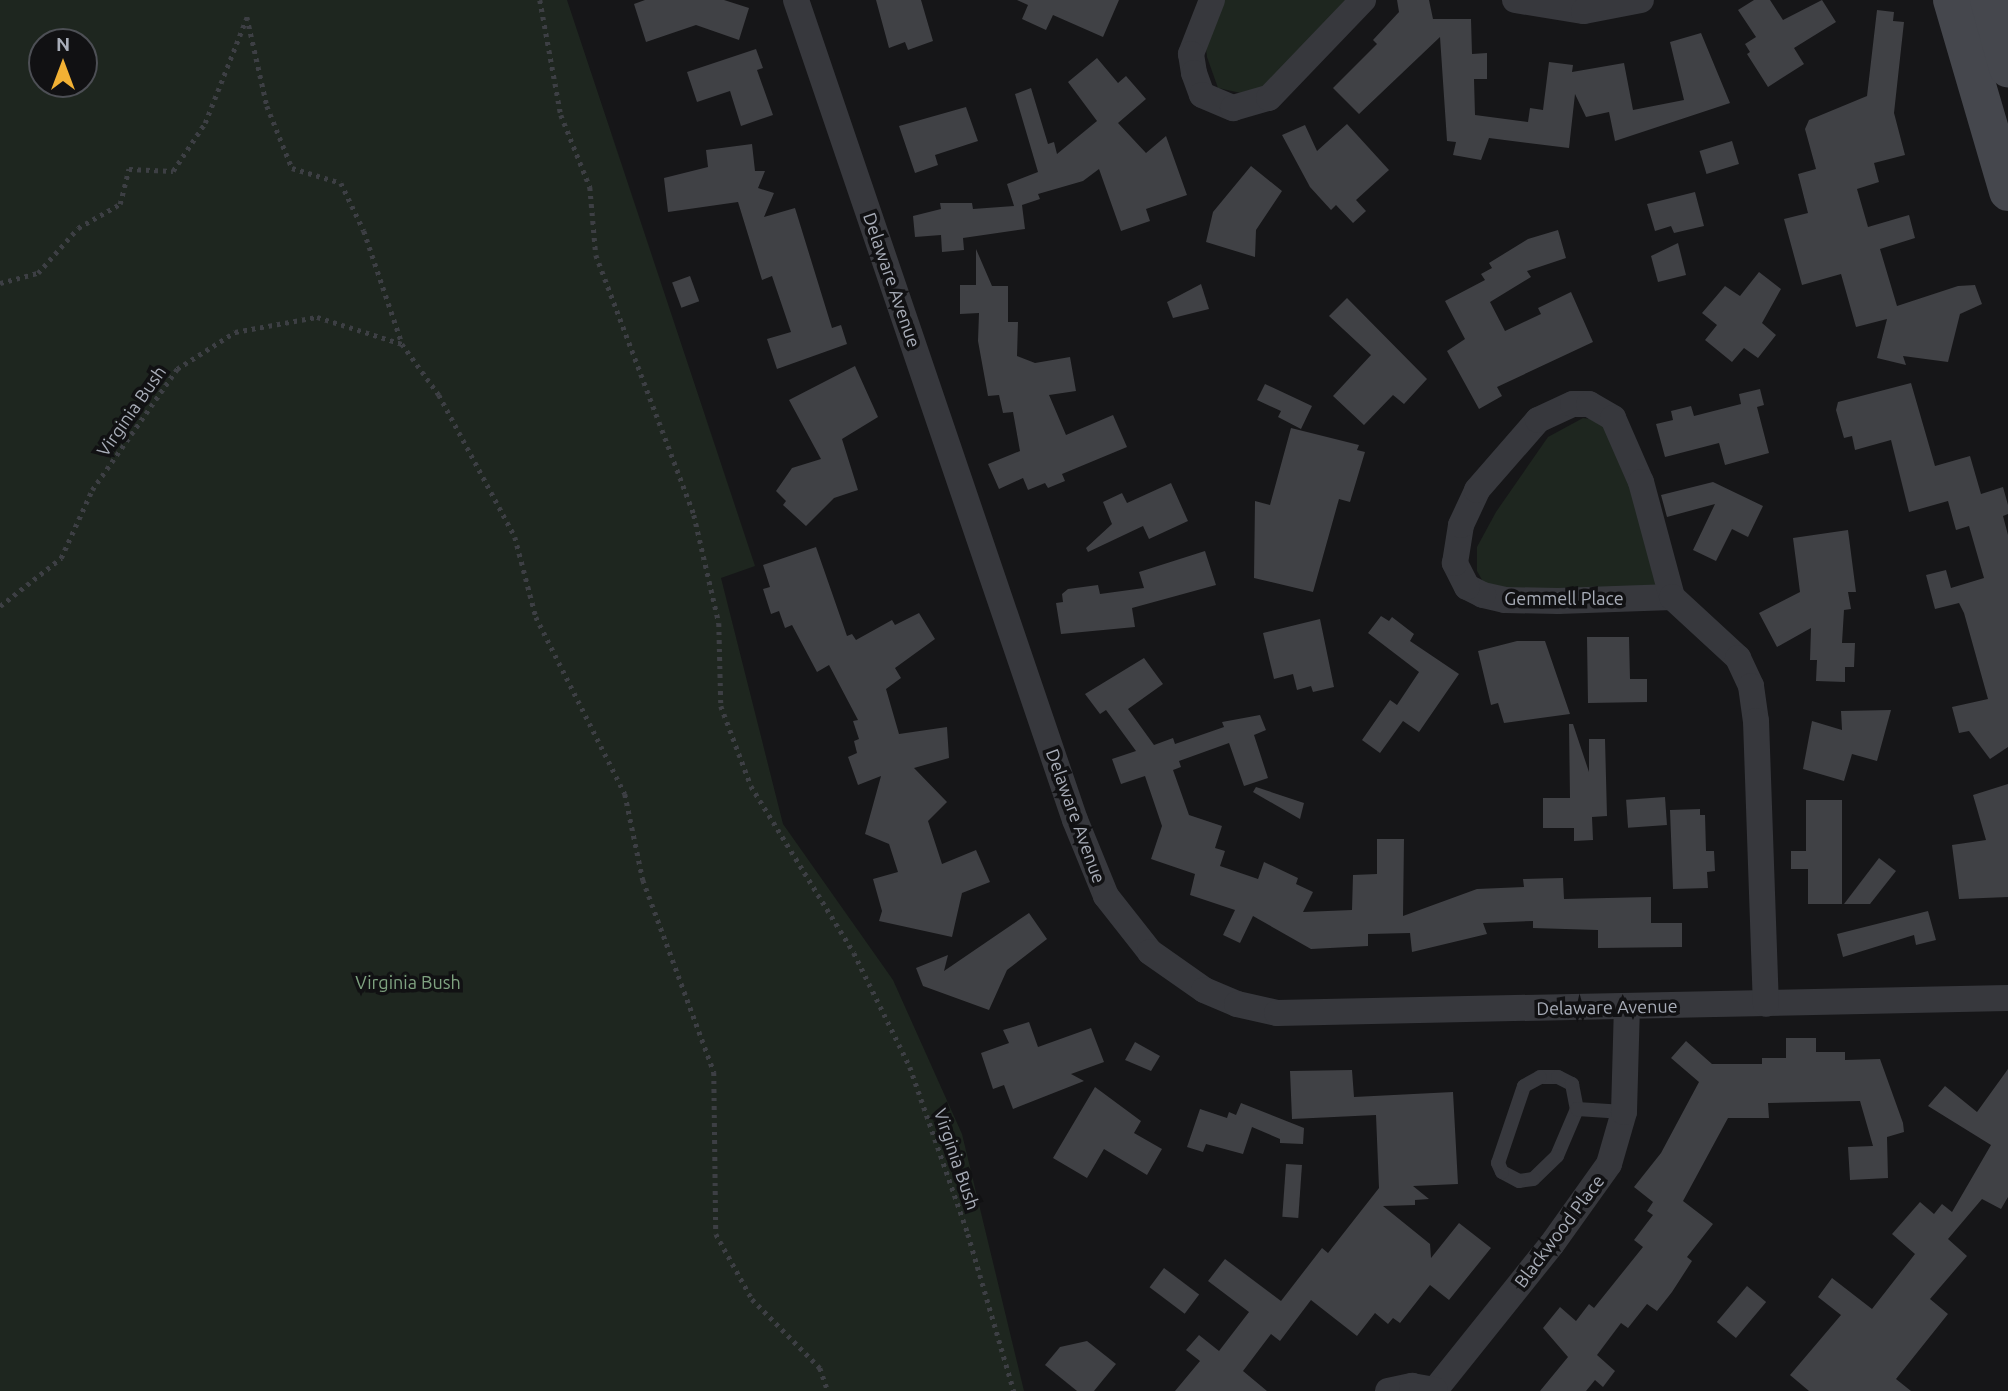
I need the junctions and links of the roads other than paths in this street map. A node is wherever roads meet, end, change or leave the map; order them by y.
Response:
1 (796, 0) edge
2 (1212, 0) edge
3 (1363, 0) edge
4 (1515, 0) edge
5 (1641, 0) edge
6 (1952, 0) edge
7 (1989, 0) edge
8 (2008, 68) edge
9 (2008, 192) edge
10 (1672, 597) junction
11 (2008, 998) edge
12 (1766, 1004) junction
13 (1627, 1007) junction
14 (1577, 1109) junction
15 (1624, 1112) junction
16 (1435, 1390) edge
17 (1388, 1391) edge

1 - 13 street, Delaware Avenue
2 - 3 street
4 - 5 street
6 - 9 street
7 - 8 street
10 - 10 street, Gemmell Place
10 - 12 street
11 - 12 street, Delaware Avenue
12 - 13 street, Delaware Avenue
13 - 15 street, Blackwood Place
14 - 14 lane
14 - 15 lane
15 - 16 street, Blackwood Place
16 - 17 street, Blackwood Place

